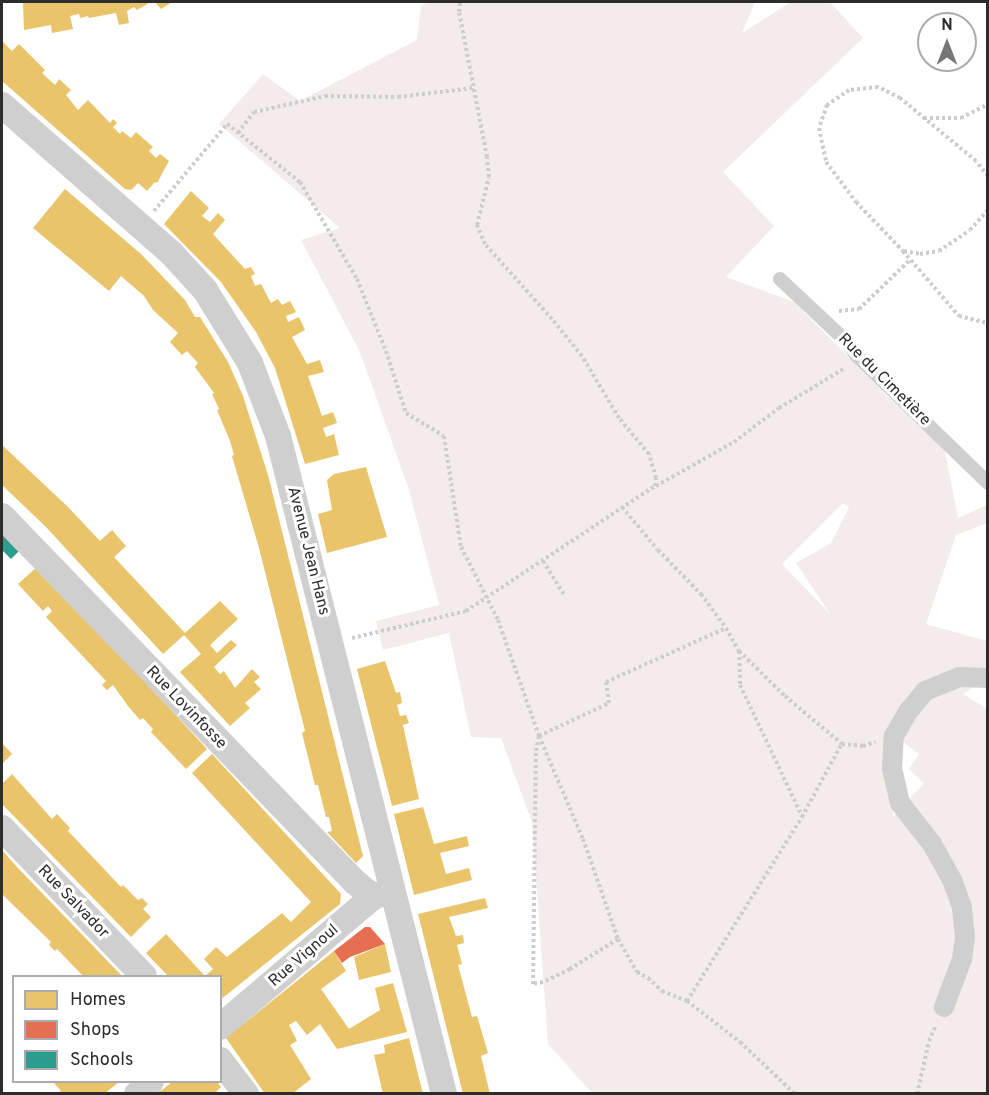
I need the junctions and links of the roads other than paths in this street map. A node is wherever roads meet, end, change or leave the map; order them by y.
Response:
1 (2, 105) edge
2 (780, 279) dead end
3 (987, 483) edge
4 (2, 516) edge
5 (987, 678) edge
6 (2, 828) edge
7 (382, 894) junction
8 (143, 975) edge
9 (944, 1007) road end
10 (222, 1025) edge
11 (222, 1063) edge
12 (150, 1083) edge
13 (137, 1094) edge
14 (246, 1094) edge
15 (444, 1094) edge

1 - 7 street, Avenue Jean Hans
2 - 3 lane, Rue du Cimetière
4 - 7 street, Rue Lovinfosse
5 - 9 street
6 - 8 street, Rue Salvador
7 - 10 street, Rue Vignoul
7 - 15 street, Avenue Jean Hans
11 - 14 street
12 - 13 street

